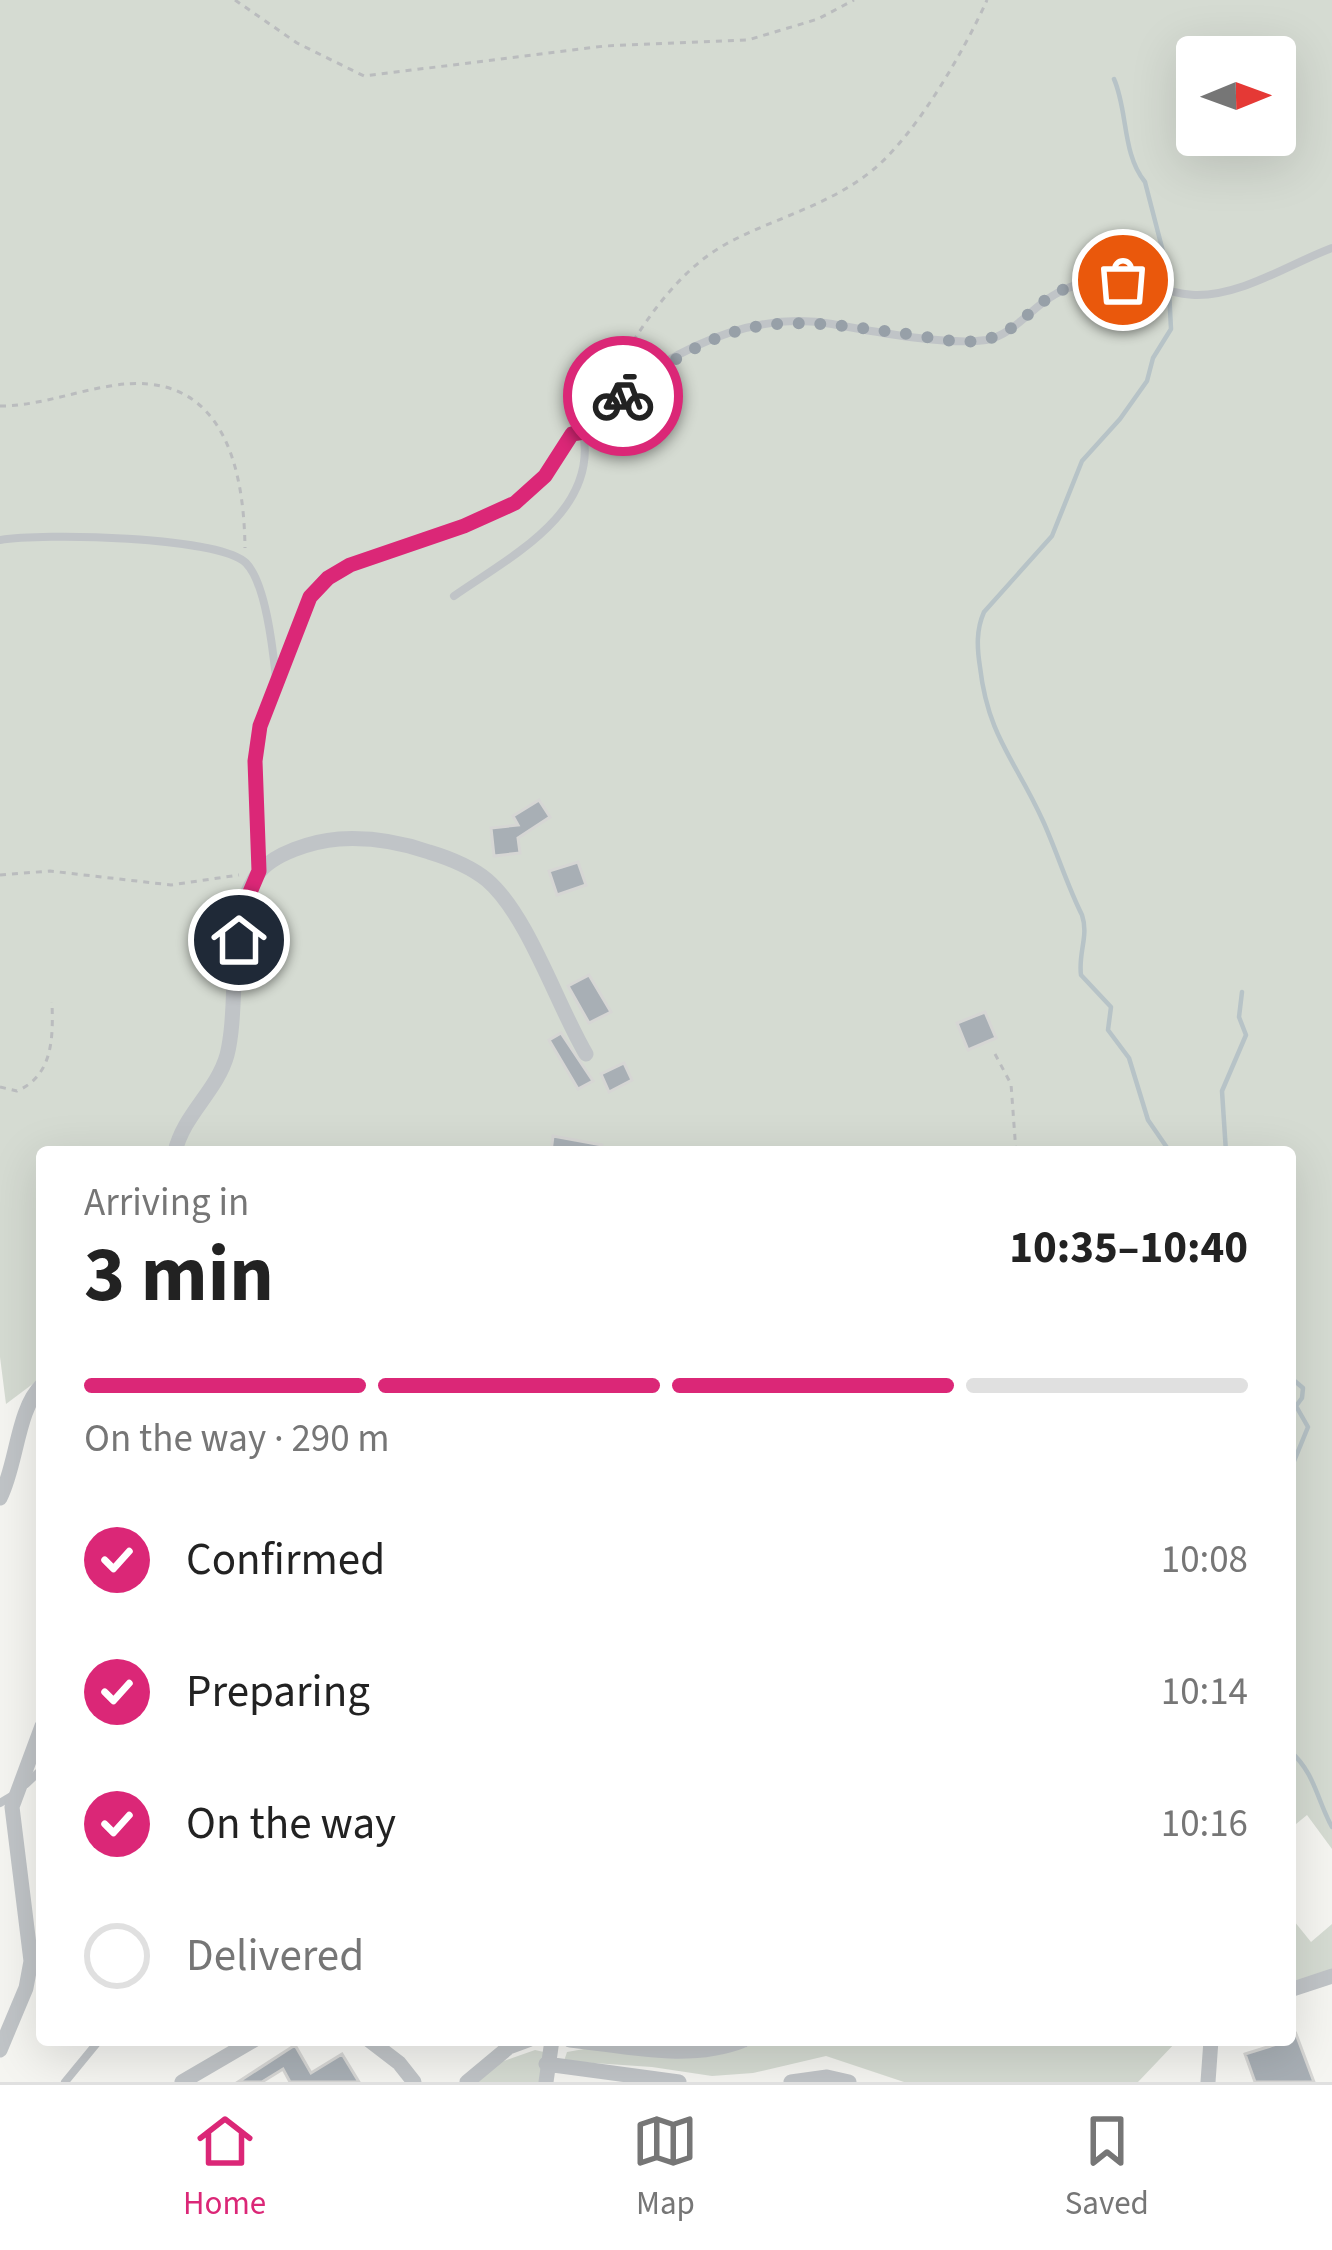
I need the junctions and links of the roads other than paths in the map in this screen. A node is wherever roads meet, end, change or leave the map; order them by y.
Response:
1 (1332, 248) edge
2 (584, 432) junction
3 (0, 540) edge
4 (454, 596) dead end
5 (276, 681) junction
6 (259, 871) junction
7 (586, 1054) dead end
8 (177, 1146) edge
9 (36, 1393) edge
10 (0, 1498) edge
11 (36, 1739) edge
12 (36, 1774) edge
13 (7, 1799) edge
14 (1332, 1976) edge
15 (1296, 1988) edge
16 (95, 2046) edge
17 (244, 2046) edge
18 (377, 2046) edge
19 (511, 2046) edge
20 (550, 2046) edge
21 (623, 2046) edge
22 (729, 2046) edge
23 (1211, 2046) edge
24 (0, 2050) edge
25 (546, 2064) junction
26 (65, 2082) edge
27 (182, 2082) edge
28 (414, 2082) edge
29 (467, 2082) edge
30 (546, 2082) edge
31 (679, 2082) edge
32 (791, 2082) edge
33 (850, 2082) edge
34 (1208, 2082) edge

1 - 2 lane
2 - 4 lane
2 - 5 lane
3 - 5 lane
5 - 6 lane
6 - 7 street
6 - 8 street
9 - 10 street
11 - 13 street
12 - 13 lane
13 - 24 street
14 - 15 street
16 - 26 lane
17 - 27 street
18 - 28 street
19 - 29 street
20 - 25 street
21 - 22 street
23 - 34 street
25 - 30 street
25 - 31 street
32 - 33 street

